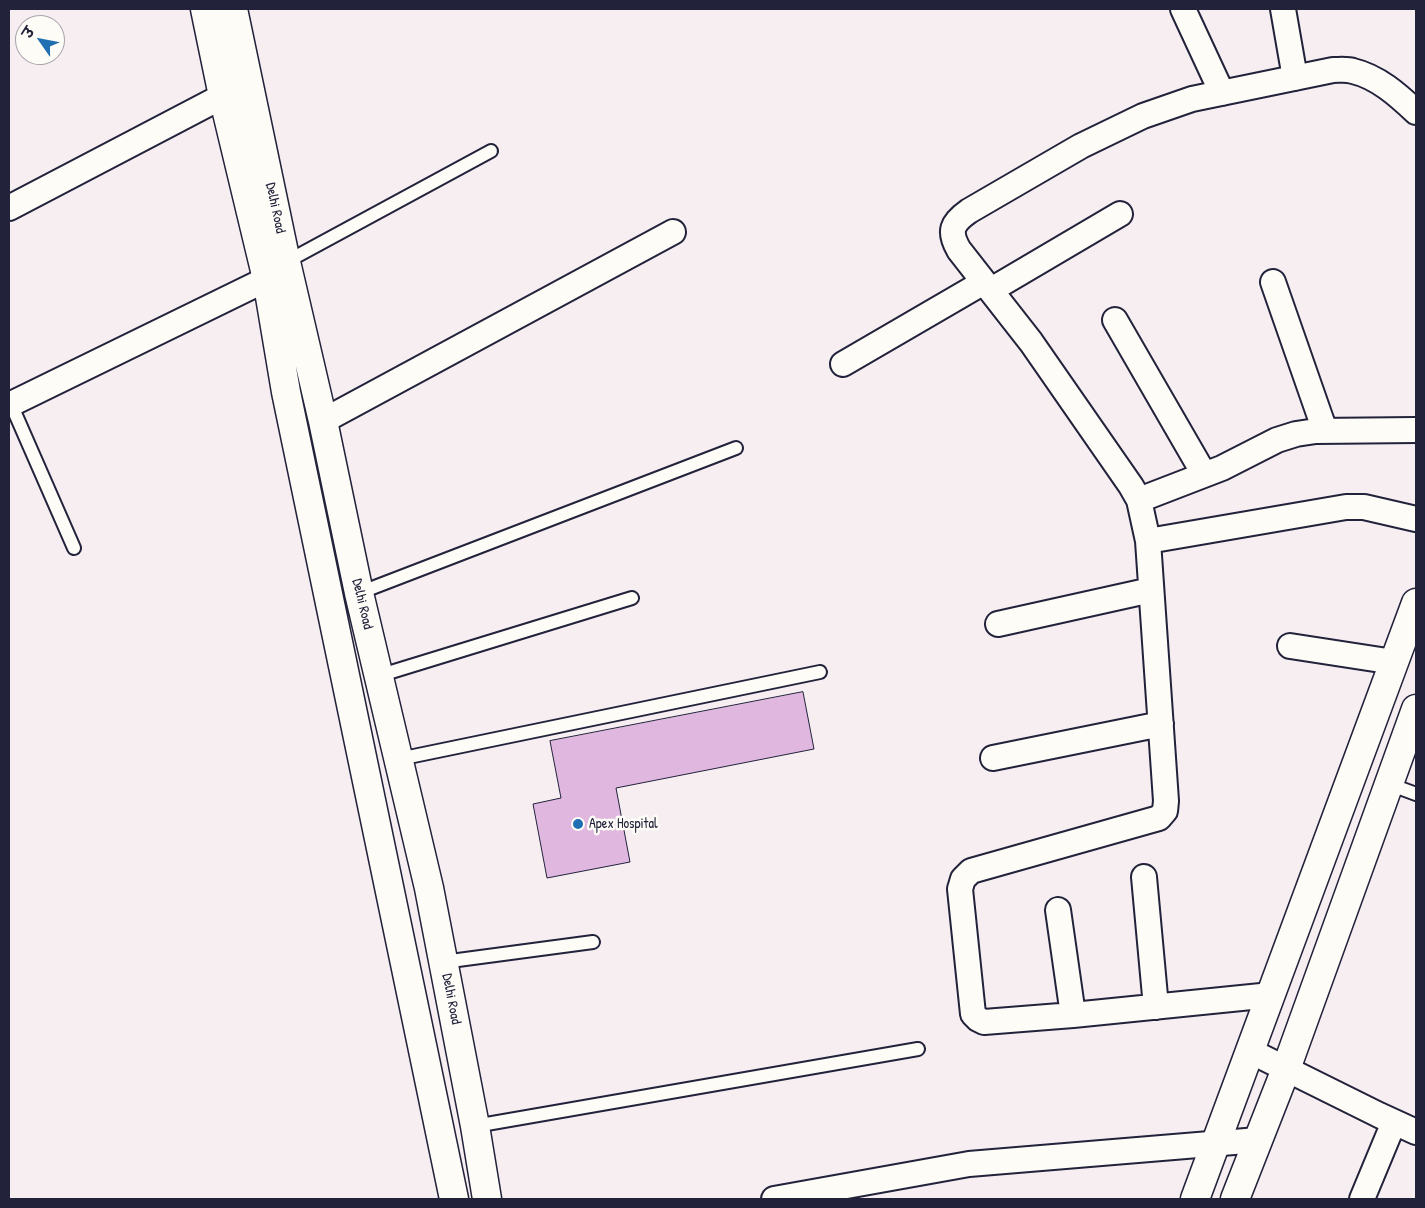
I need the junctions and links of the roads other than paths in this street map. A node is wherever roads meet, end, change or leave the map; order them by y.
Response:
1 (205, 9) edge
2 (233, 9) edge
3 (1183, 9) edge
4 (1283, 9) edge
5 (1295, 78) junction
6 (1222, 93) junction
7 (223, 96) junction
8 (1416, 112) edge
9 (491, 151) dead end
10 (9, 208) edge
11 (1120, 214) dead end
12 (673, 232) dead end
13 (277, 270) junction
14 (1272, 282) dead end
15 (988, 286) junction
16 (1115, 320) dead end
17 (843, 364) dead end
18 (10, 404) edge
19 (323, 421) junction
20 (1416, 430) edge
21 (1325, 431) junction
22 (736, 448) dead end
23 (1204, 474) junction
24 (1139, 500) junction
25 (1416, 519) edge
26 (1148, 541) junction
27 (74, 548) dead end
28 (1151, 590) junction
29 (359, 593) junction
30 (632, 598) dead end
31 (1416, 603) edge
32 (998, 624) dead end
33 (1290, 646) dead end
34 (1394, 662) junction
35 (820, 672) dead end
36 (378, 676) junction
37 (1416, 709) edge
38 (1161, 724) junction
39 (1410, 746) edge
40 (993, 758) dead end
41 (398, 759) junction
42 (1389, 784) junction
43 (1416, 794) edge
44 (1144, 877) dead end
45 (1058, 910) dead end
46 (594, 942) dead end
47 (443, 962) junction
48 (1270, 994) junction
49 (1156, 1007) junction
50 (1073, 1015) junction
51 (918, 1049) dead end
52 (1250, 1051) junction
53 (1286, 1069) junction
54 (1394, 1122) junction
55 (475, 1126) junction
56 (1416, 1132) edge
57 (1258, 1140) junction
58 (1216, 1143) junction
59 (836, 1193) edge
60 (454, 1199) edge
61 (487, 1199) edge
62 (774, 1199) edge
63 (1195, 1199) edge
64 (1235, 1199) edge
65 (1362, 1199) edge

1 - 7 main road
2 - 13 main road, Delhi Road
3 - 6 street
4 - 5 street
5 - 6 street
5 - 8 street
6 - 15 street
7 - 10 street
7 - 13 main road
9 - 13 lane
11 - 15 street
12 - 19 street
13 - 18 street
13 - 19 main road, Delhi Road
13 - 60 main road
14 - 21 street
15 - 17 street
15 - 24 street
16 - 23 street
18 - 27 lane
19 - 29 main road, Delhi Road
20 - 21 street
21 - 23 street
22 - 29 lane
23 - 24 street
24 - 26 street
25 - 26 street
26 - 28 street
28 - 32 street
28 - 38 street
29 - 36 main road, Delhi Road
30 - 36 lane
31 - 34 main road
33 - 34 street
34 - 48 main road
35 - 41 lane
36 - 41 main road, Delhi Road
37 - 39 main road
38 - 40 street
38 - 50 street
39 - 42 main road
41 - 47 main road, Delhi Road
42 - 43 lane
42 - 53 main road
44 - 49 street
45 - 50 street
46 - 47 lane
47 - 55 main road, Delhi Road
48 - 49 street
48 - 52 main road
49 - 50 street
51 - 55 lane
52 - 53 street
52 - 58 main road
53 - 54 street
53 - 57 main road
54 - 56 street
54 - 65 street
55 - 61 main road, Delhi Road
57 - 58 street
57 - 64 main road
58 - 59 street
58 - 63 main road
59 - 62 street

